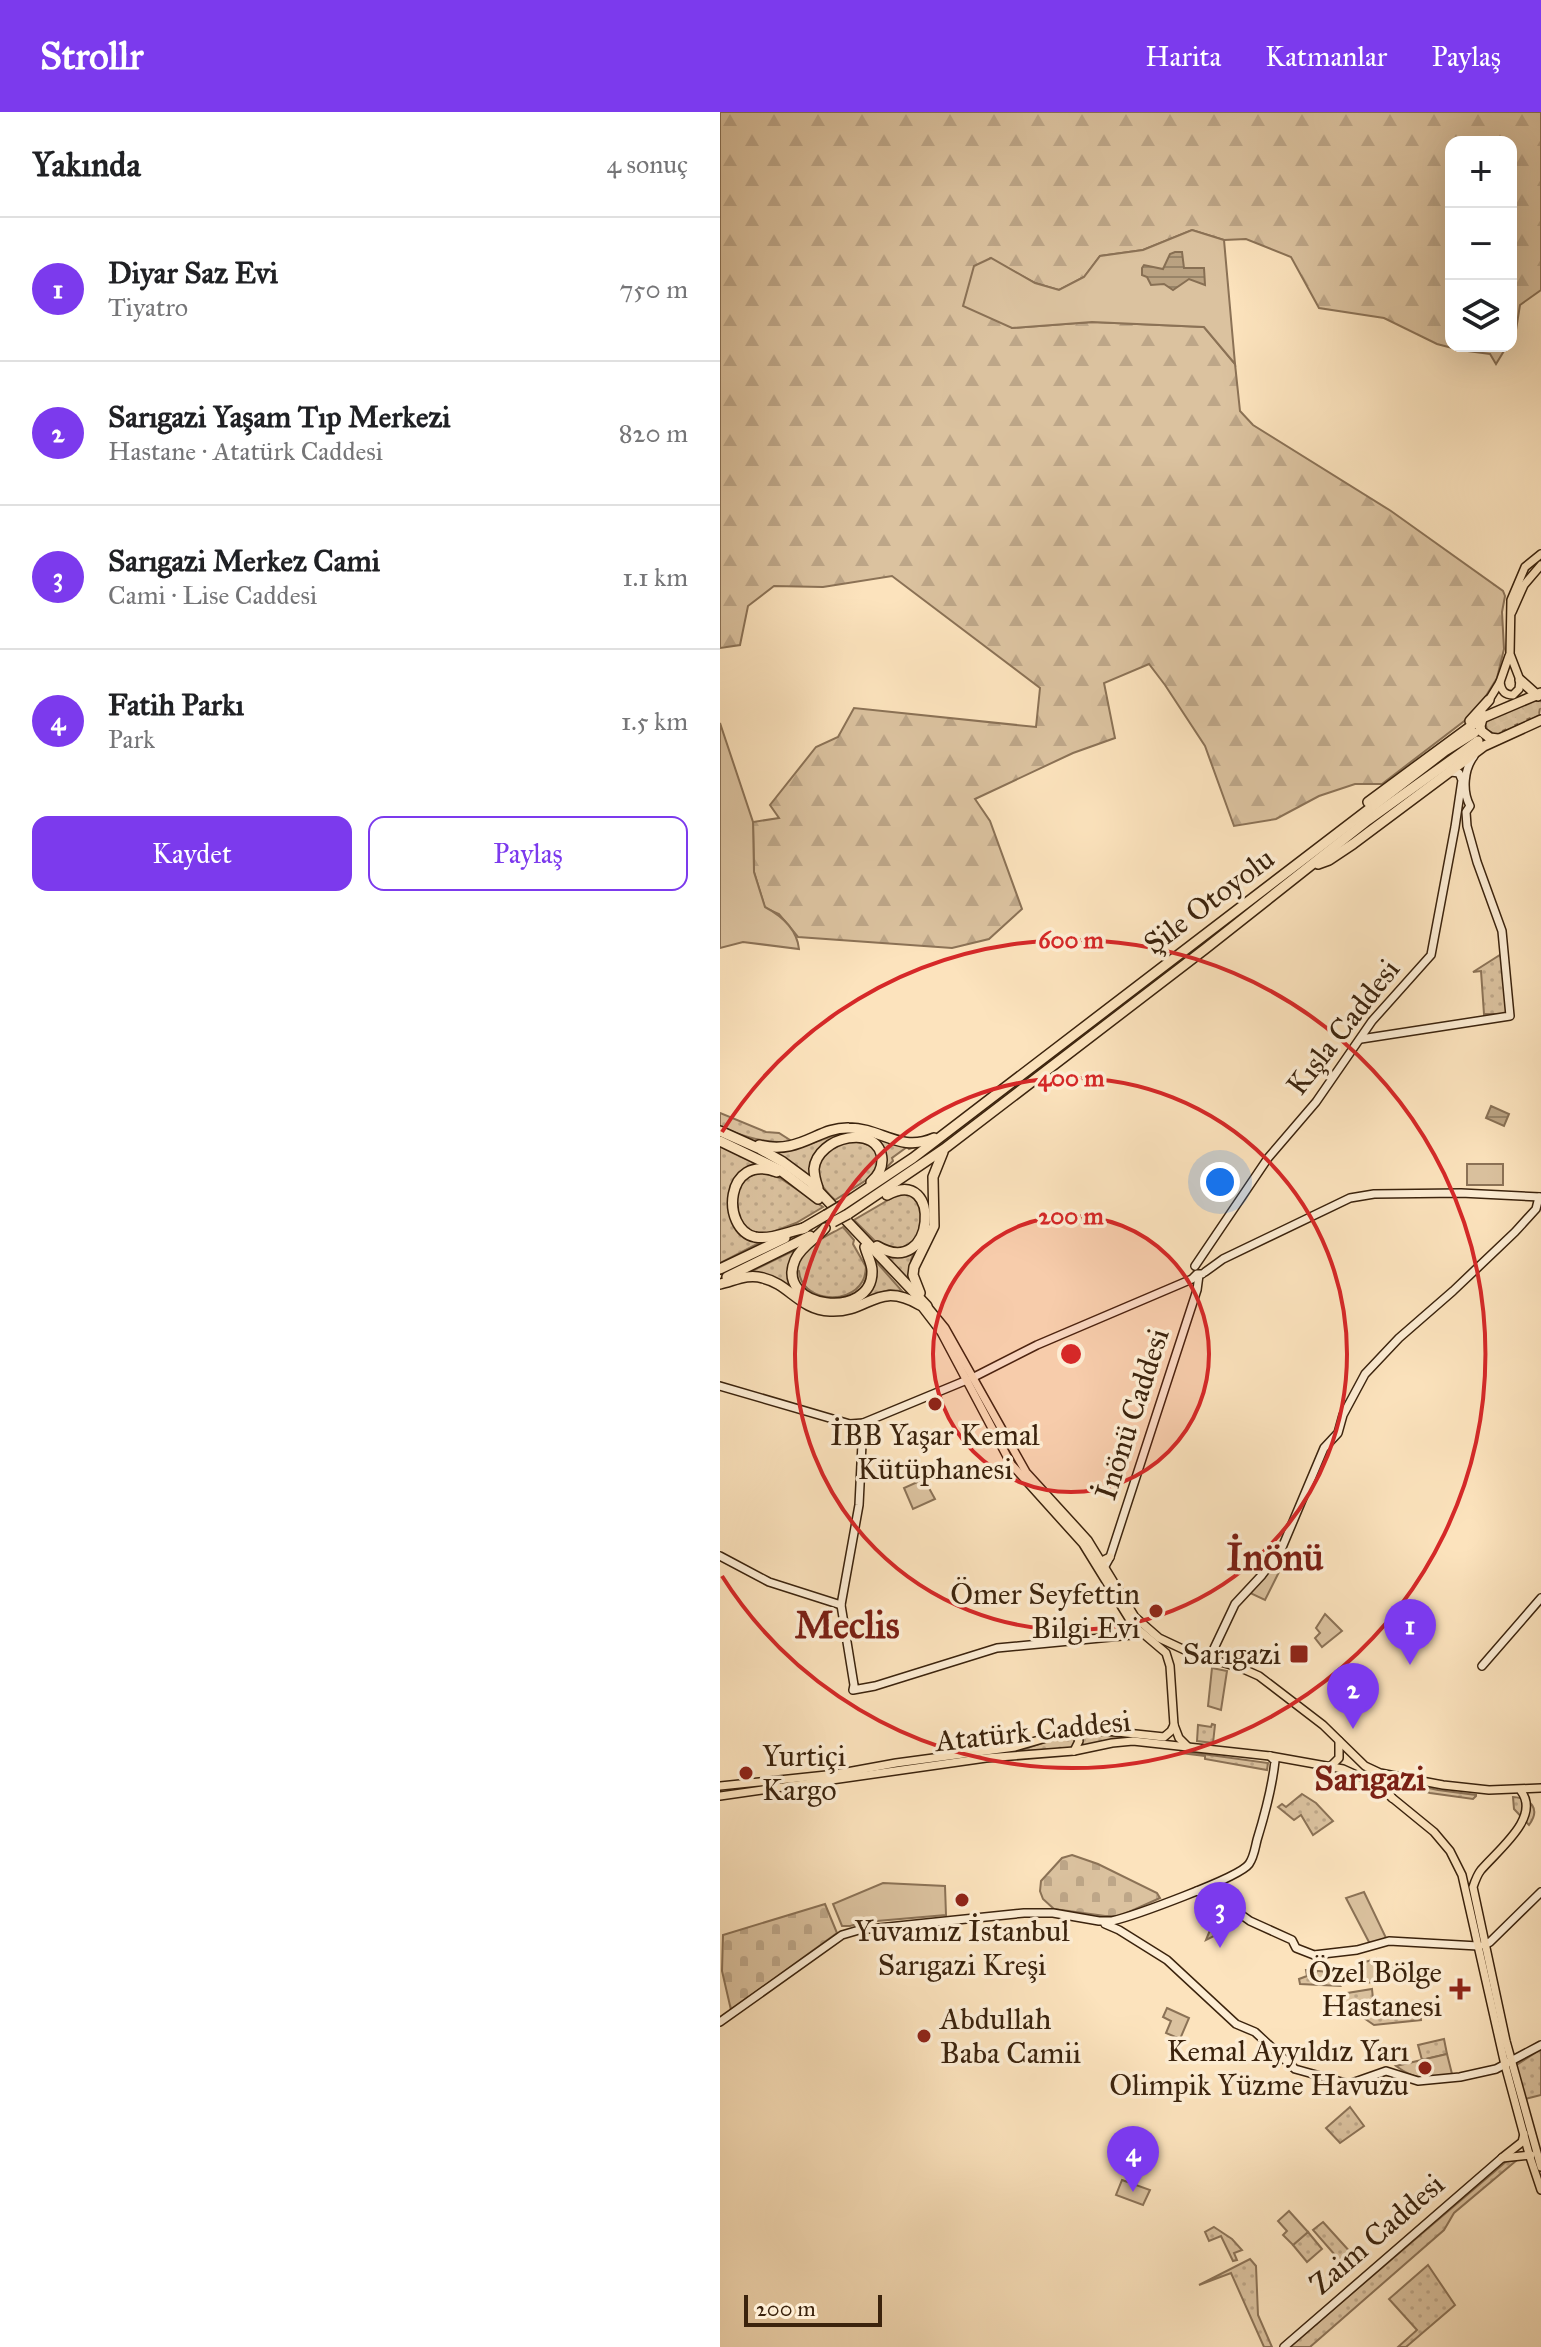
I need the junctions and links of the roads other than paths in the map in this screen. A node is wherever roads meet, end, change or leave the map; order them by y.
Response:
1 (1541, 554) edge
2 (1541, 565) edge
3 (1512, 612) junction
4 (1510, 654) junction
5 (1520, 680) junction
6 (1500, 682) junction
7 (1540, 694) edge
8 (1489, 700) junction
9 (1482, 718) junction
10 (1541, 720) edge
11 (1476, 737) tunnel mouth
12 (1498, 739) junction
13 (1450, 740) junction
14 (1476, 753) junction
15 (1449, 772) junction
16 (1463, 806) junction
17 (1467, 826) junction
18 (1455, 827) junction
19 (1306, 863) junction
20 (1361, 1039) junction
21 (951, 1130) junction
22 (720, 1131) edge
23 (732, 1137) junction
24 (720, 1141) edge
25 (944, 1149) junction
26 (801, 1184) junction
27 (819, 1191) junction
28 (858, 1195) junction
29 (1540, 1197) edge
30 (872, 1199) junction
31 (845, 1210) junction
32 (1539, 1212) edge
33 (828, 1222) junction
34 (805, 1228) junction
35 (866, 1244) junction
36 (720, 1269) edge
37 (1200, 1270) junction
38 (720, 1282) edge
39 (924, 1306) junction
40 (970, 1378) junction
41 (720, 1386) edge
42 (863, 1423) junction
43 (1065, 1523) junction
44 (720, 1556) edge
45 (1103, 1564) junction
46 (1541, 1598) edge
47 (841, 1605) junction
48 (1142, 1634) junction
49 (1186, 1651) junction
50 (1209, 1659) junction
51 (1170, 1666) junction
52 (1482, 1666) dead end
53 (1174, 1725) junction
54 (1070, 1731) junction
55 (1339, 1741) junction
56 (1193, 1749) junction
57 (1074, 1751) junction
58 (1270, 1756) junction
59 (1331, 1766) junction
60 (1404, 1778) junction
61 (741, 1784) junction
62 (722, 1786) edge
63 (1541, 1788) edge
64 (1519, 1790) junction
65 (743, 1794) junction
66 (723, 1796) edge
67 (1392, 1798) junction
68 (1534, 1798) dead end
69 (1525, 1836) dead end
70 (1458, 1868) junction
71 (1479, 1873) junction
72 (1197, 1891) junction
73 (1541, 1892) edge
74 (1119, 1919) junction
75 (1099, 1921) junction
76 (1118, 1929) junction
77 (1481, 1945) junction
78 (729, 2016) junction
79 (720, 2022) edge
80 (720, 2029) edge
81 (1541, 2045) edge
82 (1508, 2063) junction
83 (1524, 2134) junction
84 (1532, 2157) junction
85 (1502, 2158) junction
86 (1541, 2167) edge
87 (1541, 2190) edge
88 (1284, 2347) edge

1 - 3 main road
2 - 3 main road
3 - 4 main road
4 - 5 main road
4 - 6 main road
5 - 6 main road
5 - 7 highway
6 - 8 main road
7 - 9 highway
8 - 9 highway
8 - 13 highway
9 - 12 highway
9 - 13 highway
10 - 12 highway
11 - 19 highway, Şile Otoyolu
12 - 14 highway
13 - 19 highway
14 - 15 highway
14 - 16 street
15 - 16 street, Kışla Caddesi
15 - 19 highway
16 - 17 street
16 - 18 street, Kışla Caddesi
17 - 18 street
17 - 20 street
18 - 20 street, Kışla Caddesi
19 - 21 highway, Şile Otoyolu
19 - 25 highway, Şile Otoyolu
20 - 37 street, Kışla Caddesi
21 - 23 highway
21 - 28 highway, Şile Otoyolu
22 - 23 highway
23 - 27 highway
24 - 26 highway
25 - 30 highway, Şile Otoyolu
25 - 39 highway
26 - 34 highway
26 - 35 highway
27 - 28 highway
27 - 35 highway
28 - 31 highway, Şile Otoyolu
29 - 32 street
29 - 37 street
30 - 31 highway, Şile Otoyolu
30 - 35 highway
31 - 33 highway, bridge
32 - 50 street
33 - 34 highway
33 - 35 highway
33 - 38 highway
34 - 36 highway
35 - 39 highway
37 - 40 street
37 - 45 street, İnönü Caddesi
38 - 39 highway
39 - 40 main road
40 - 42 street
40 - 43 main road
40 - 45 main road
41 - 42 street
42 - 47 street
43 - 45 main road
43 - 48 main road
44 - 47 street
45 - 49 main road
46 - 52 street
47 - 48 street
48 - 51 main road
49 - 50 main road
49 - 51 main road
50 - 55 main road
51 - 53 main road, Atatürk Caddesi
53 - 54 main road, Atatürk Caddesi
53 - 56 main road
54 - 57 main road
54 - 61 main road, Atatürk Caddesi
55 - 59 main road
55 - 60 main road
56 - 57 main road, Atatürk Caddesi
56 - 58 main road, Atatürk Caddesi
57 - 65 main road, Atatürk Caddesi
58 - 59 main road, Atatürk Caddesi
58 - 72 street
59 - 67 main road, Atatürk Caddesi
60 - 64 main road
60 - 67 main road
61 - 62 main road, Atatürk Caddesi
61 - 65 main road
62 - 66 main road
63 - 64 main road
64 - 68 main road
65 - 66 main road, Atatürk Caddesi
67 - 70 main road, Atatürk Caddesi
69 - 71 main road
70 - 71 main road
70 - 77 main road, Atatürk Caddesi
71 - 77 main road
72 - 74 street
72 - 77 street
73 - 77 street
74 - 75 street
74 - 76 street
75 - 76 street
75 - 78 street
76 - 82 street
77 - 82 main road
78 - 79 street
78 - 80 street
81 - 82 street
82 - 83 main road
82 - 84 main road
83 - 84 main road
83 - 85 main road
84 - 85 main road
84 - 86 main road
84 - 87 main road
85 - 88 street, Zaim Caddesi

